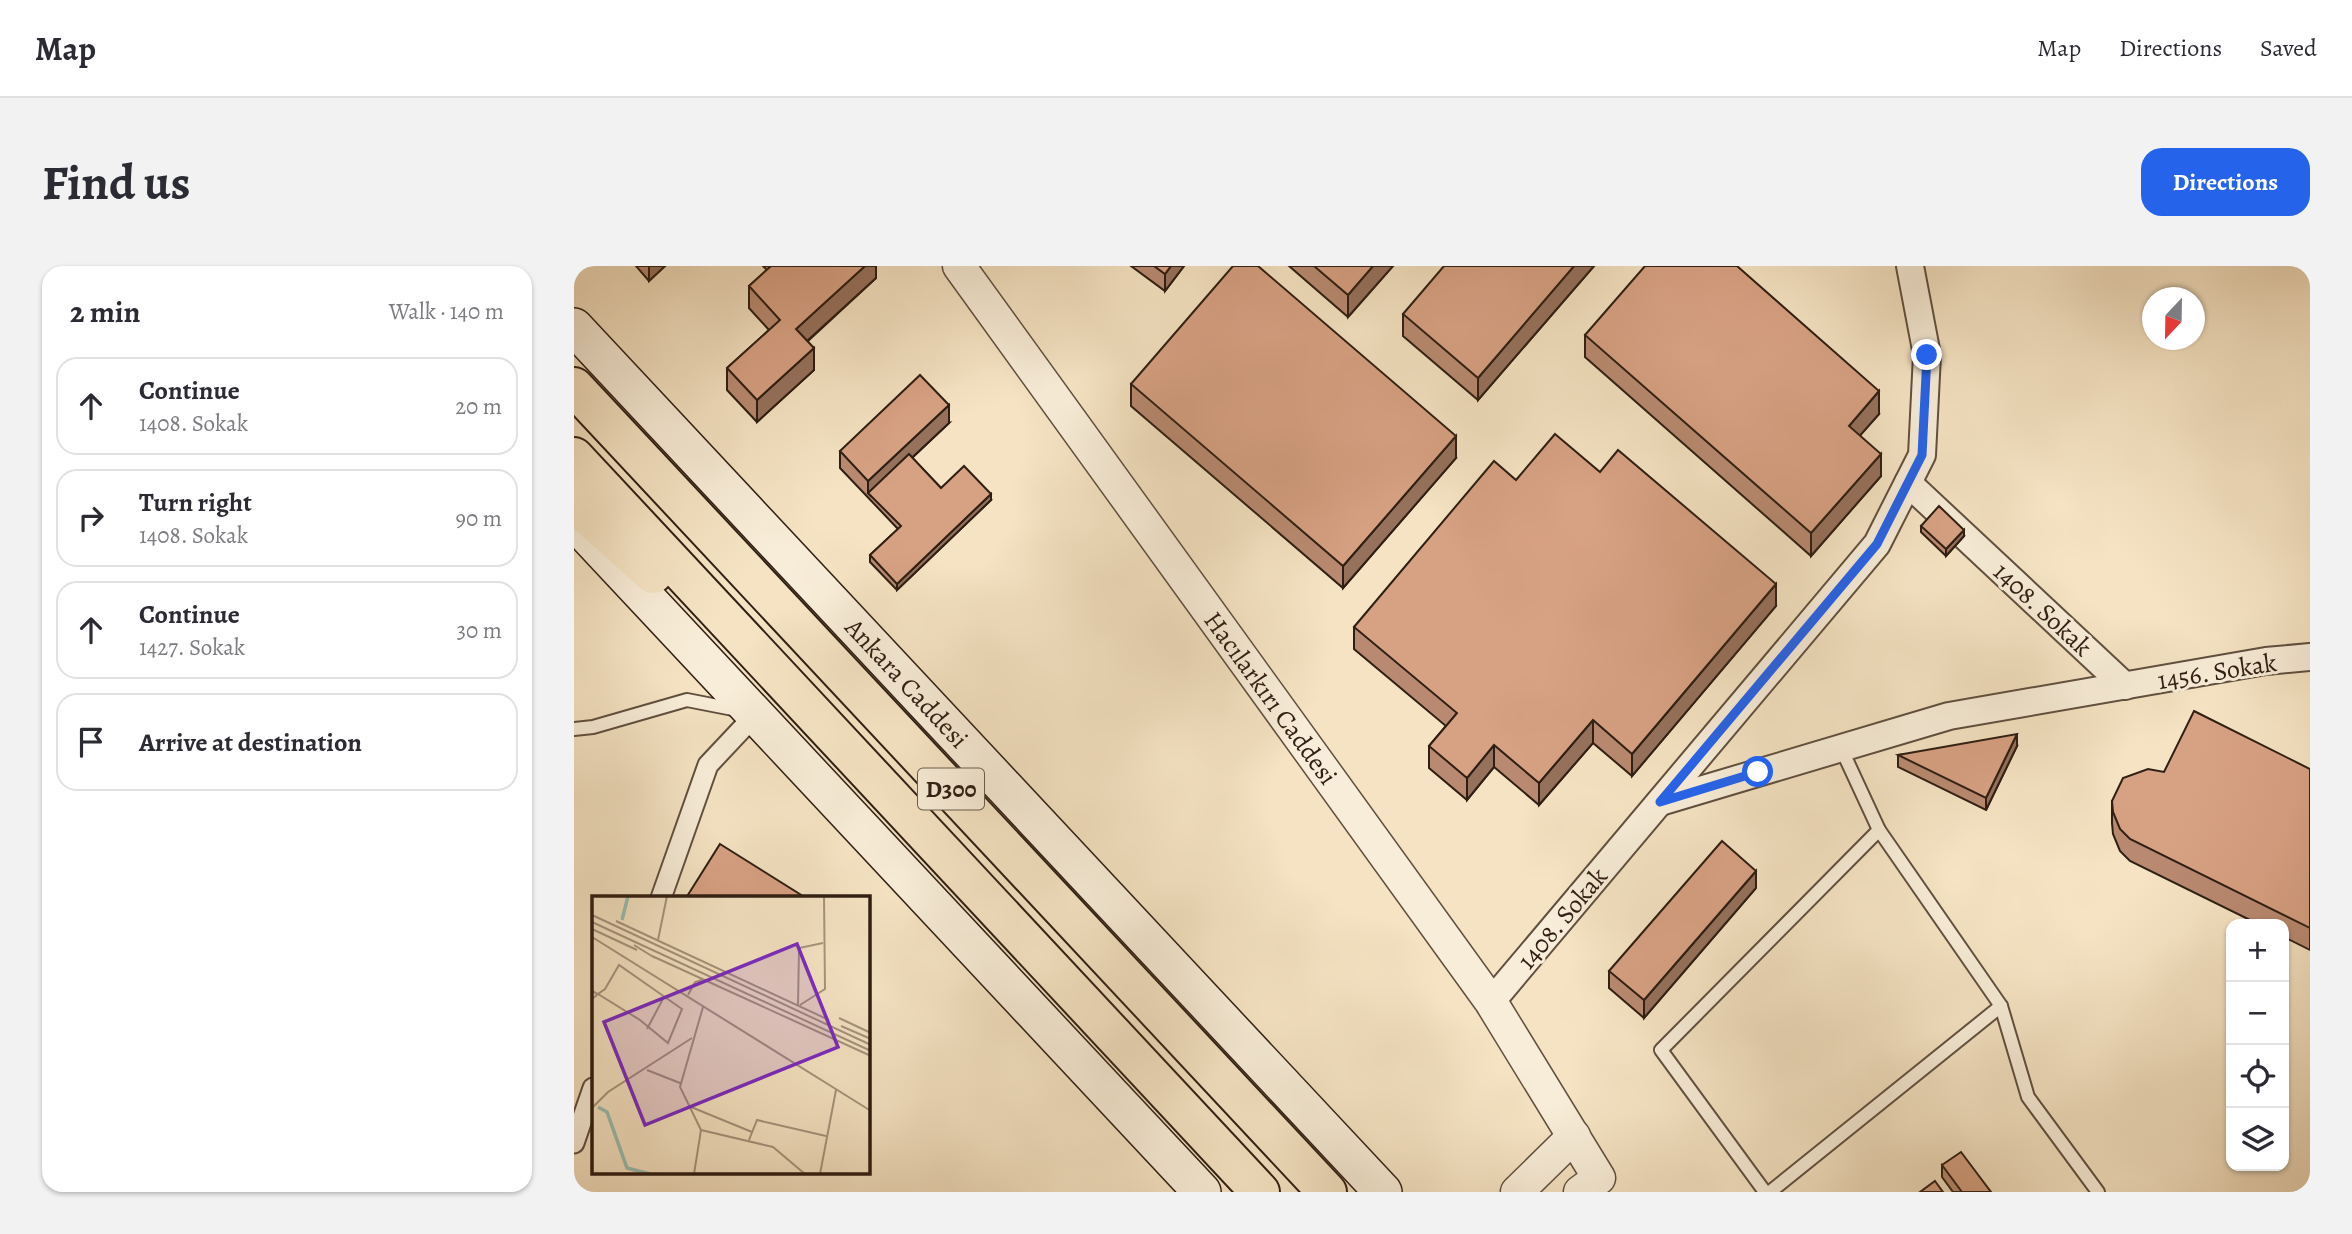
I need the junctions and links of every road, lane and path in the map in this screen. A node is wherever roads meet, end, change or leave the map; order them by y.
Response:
1 (959, 266) edge
2 (1909, 268) edge
3 (574, 327) edge
4 (574, 387) edge
5 (574, 457) edge
6 (1908, 482) junction
7 (574, 503) edge
8 (574, 521) edge
9 (2310, 657) edge
10 (2124, 686) junction
11 (755, 714) junction
12 (574, 729) edge
13 (838, 740) junction
14 (1841, 748) junction
15 (1660, 802) junction
16 (1879, 830) junction
17 (662, 896) edge
18 (1491, 1002) junction
19 (2001, 1006) junction
20 (592, 1091) edge
21 (1574, 1136) junction
22 (574, 1143) edge
23 (1596, 1187) edge
24 (1202, 1192) edge
25 (1260, 1192) edge
26 (1327, 1192) edge
27 (1383, 1192) edge
28 (1517, 1192) edge
29 (1765, 1192) edge
30 (1770, 1192) edge
31 (2098, 1192) edge

1 - 18 street, Hacılarkırı Caddesi
2 - 6 street
3 - 27 main road, Ankara Caddesi
4 - 26 highway, Ankara Caddesi / D300
5 - 13 highway, D300
6 - 10 street, 1408. Sokak
6 - 15 street, 1408. Sokak
7 - 13 highway
8 - 11 main road
9 - 10 street, 1456. Sokak
10 - 14 street, 1408. Sokak
11 - 12 lane
11 - 17 street
11 - 24 main road
13 - 25 highway, D300
14 - 15 street, 1408. Sokak
14 - 16 lane
15 - 18 street, 1408. Sokak
16 - 19 lane
16 - 29 lane
18 - 21 street, Hacılarkırı Caddesi
19 - 30 lane
19 - 31 lane
20 - 22 street
21 - 23 street, Hacılarkırı Caddesi
21 - 28 street

